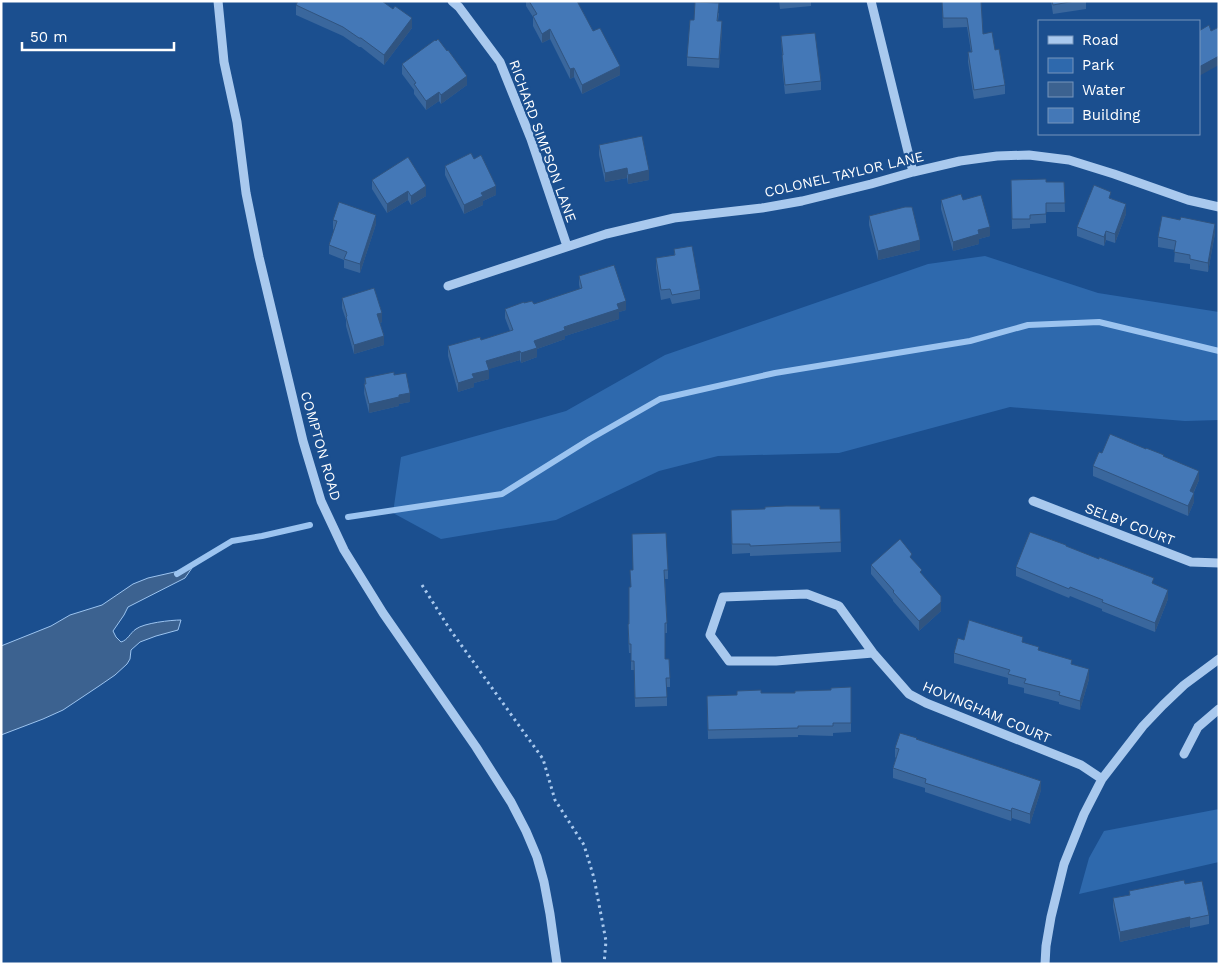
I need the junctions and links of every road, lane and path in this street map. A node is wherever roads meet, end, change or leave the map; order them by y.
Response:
1 (218, 1) edge
2 (452, 1) edge
3 (871, 1) edge
4 (913, 172) junction
5 (1219, 206) edge
6 (567, 246) junction
7 (448, 286) dead end
8 (1033, 501) dead end
9 (1219, 564) edge
10 (422, 585) dead end
11 (873, 653) junction
12 (1219, 659) edge
13 (1219, 709) edge
14 (1184, 754) dead end
15 (1102, 779) junction
16 (557, 964) edge
17 (604, 964) edge
18 (1045, 964) edge

1 - 16 street, COMPTON ROAD
2 - 6 street, RICHARD SIMPSON LANE
3 - 4 street
4 - 5 street, COLONEL TAYLOR LANE
4 - 6 street, COLONEL TAYLOR LANE
6 - 7 street, COLONEL TAYLOR LANE
8 - 9 street, SELBY COURT
10 - 17 path
11 - 11 street, HOVINGHAM COURT
11 - 15 street, HOVINGHAM COURT
12 - 15 street
13 - 14 street
15 - 18 street

